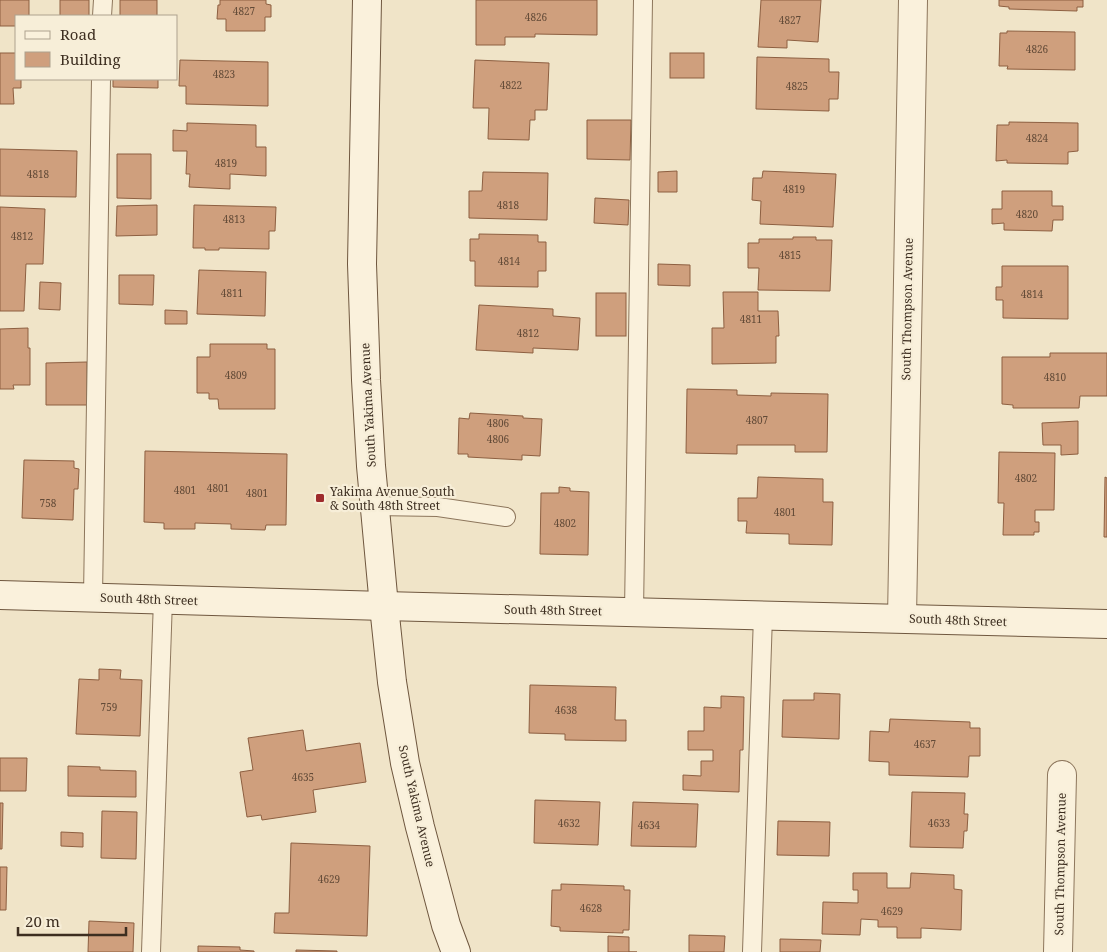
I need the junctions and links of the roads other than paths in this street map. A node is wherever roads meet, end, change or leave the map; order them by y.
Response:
1 (103, 0) edge
2 (367, 0) edge
3 (643, 0) edge
4 (913, 0) edge
5 (102, 15) edge
6 (101, 80) edge
7 (374, 506) junction
8 (506, 517) dead end
9 (0, 595) edge
10 (93, 598) junction
11 (163, 599) junction
12 (384, 606) junction
13 (634, 612) junction
14 (763, 614) junction
15 (902, 618) junction
16 (1107, 624) edge
17 (1062, 775) dead end
18 (446, 925) junction
19 (152, 952) edge
20 (445, 952) edge
21 (456, 952) edge
22 (752, 952) edge
23 (1058, 952) edge

1 - 5 lane
2 - 7 main road, South Yakima Avenue
3 - 13 lane
4 - 15 main road, South Thompson Avenue
6 - 10 lane
7 - 8 lane
7 - 12 main road, South Yakima Avenue
9 - 10 main road, South 48th Street
10 - 11 main road, South 48th Street
11 - 12 main road, South 48th Street
11 - 19 lane
12 - 13 main road, South 48th Street
12 - 18 main road, South Yakima Avenue
13 - 14 main road, South 48th Street
14 - 15 main road, South 48th Street
14 - 22 lane
15 - 16 main road, South 48th Street
17 - 23 main road, South Thompson Avenue
18 - 20 main road, South Yakima Avenue
18 - 21 main road

